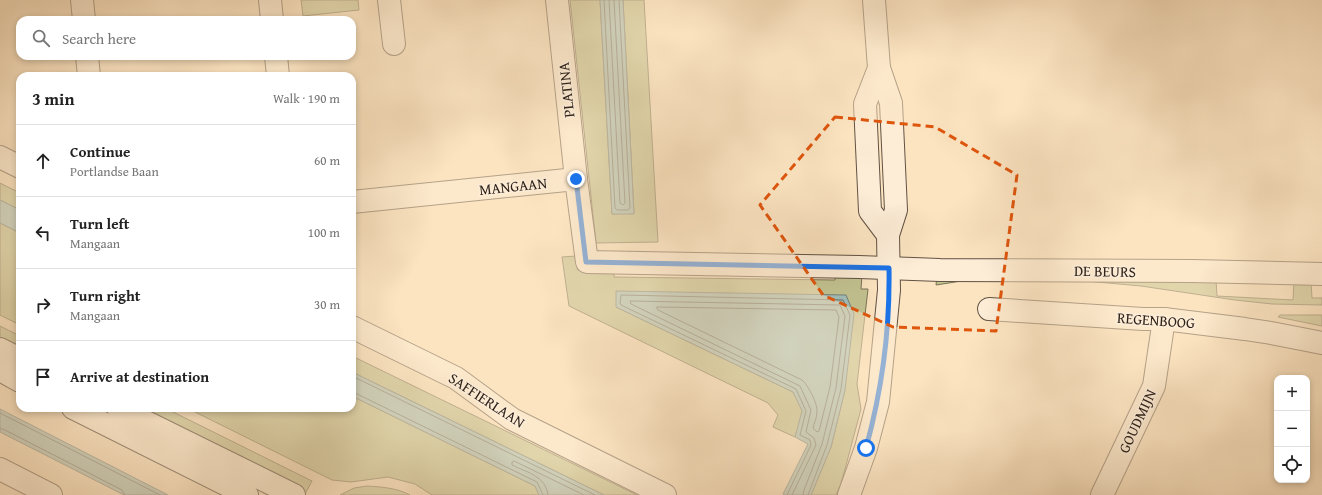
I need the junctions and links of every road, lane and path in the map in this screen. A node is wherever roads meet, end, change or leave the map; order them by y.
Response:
1 (82, 0) edge
2 (270, 0) edge
3 (389, 0) edge
4 (557, 0) edge
5 (874, 0) edge
6 (84, 16) edge
7 (272, 16) edge
8 (394, 44) dead end
9 (87, 60) edge
10 (276, 60) edge
11 (89, 72) edge
12 (278, 72) edge
13 (0, 157) edge
14 (16, 165) edge
15 (576, 179) junction
16 (356, 202) edge
17 (889, 268) junction
18 (1322, 274) edge
19 (989, 309) dead end
20 (1164, 319) junction
21 (356, 329) edge
22 (1322, 343) edge
23 (0, 349) edge
24 (16, 357) edge
25 (0, 370) edge
26 (16, 379) edge
27 (81, 412) edge
28 (126, 412) edge
29 (0, 469) edge
30 (51, 495) edge
31 (247, 495) edge
32 (294, 495) edge
33 (665, 495) edge
34 (850, 495) edge
35 (1102, 495) edge

1 - 6 street
2 - 7 street
3 - 8 street
4 - 15 street, PLATINA
5 - 17 street
9 - 11 street
10 - 12 street
13 - 14 street
15 - 16 street, MANGAAN
15 - 17 street
17 - 18 street, DE BEURS
17 - 34 street
19 - 20 street, REGENBOOG
20 - 22 street, REGENBOOG
20 - 35 street, GOUDMIJN
21 - 33 street, SAFFIERLAAN
23 - 24 street
25 - 26 street
27 - 31 street
28 - 32 street
29 - 30 street

